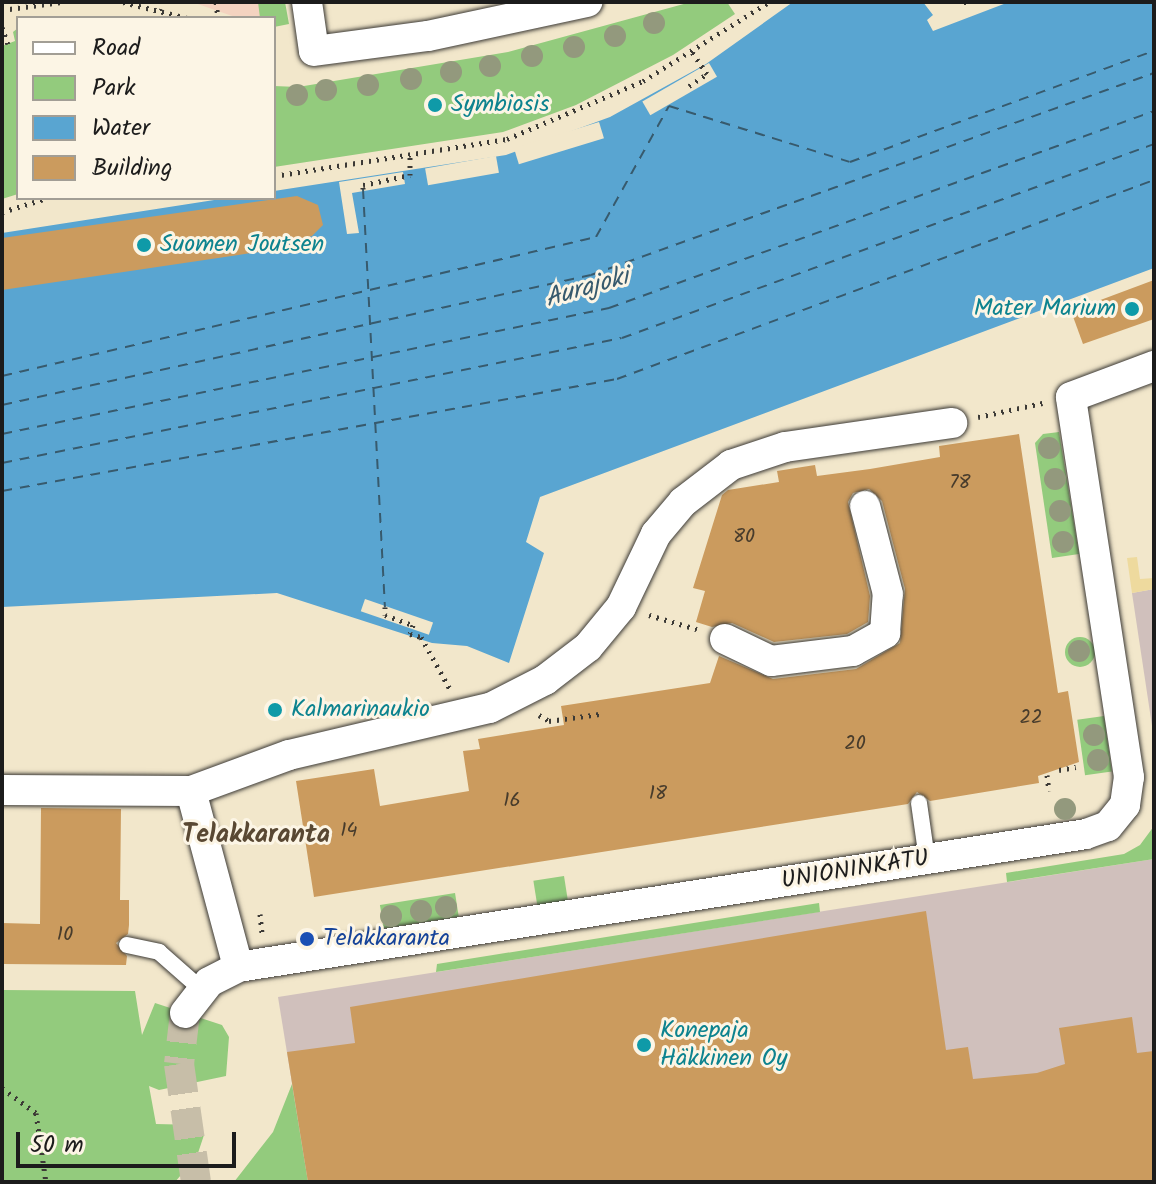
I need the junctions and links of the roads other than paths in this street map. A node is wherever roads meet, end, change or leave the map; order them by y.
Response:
1 (307, 2) edge
2 (587, 2) edge
3 (1154, 366) edge
4 (952, 423) road end
5 (865, 506) dead end
6 (725, 639) dead end
7 (2, 790) edge
8 (191, 791) junction
9 (919, 803) dead end
10 (927, 859) junction
11 (127, 945) dead end
12 (238, 967) junction
13 (193, 1001) joint

1 - 2 street
3 - 10 street, UNIONINKATU
4 - 8 street
5 - 6 street
7 - 8 street
8 - 12 street
9 - 10 lane
10 - 12 street, UNIONINKATU
11 - 13 lane
12 - 13 street, UNIONINKATU

